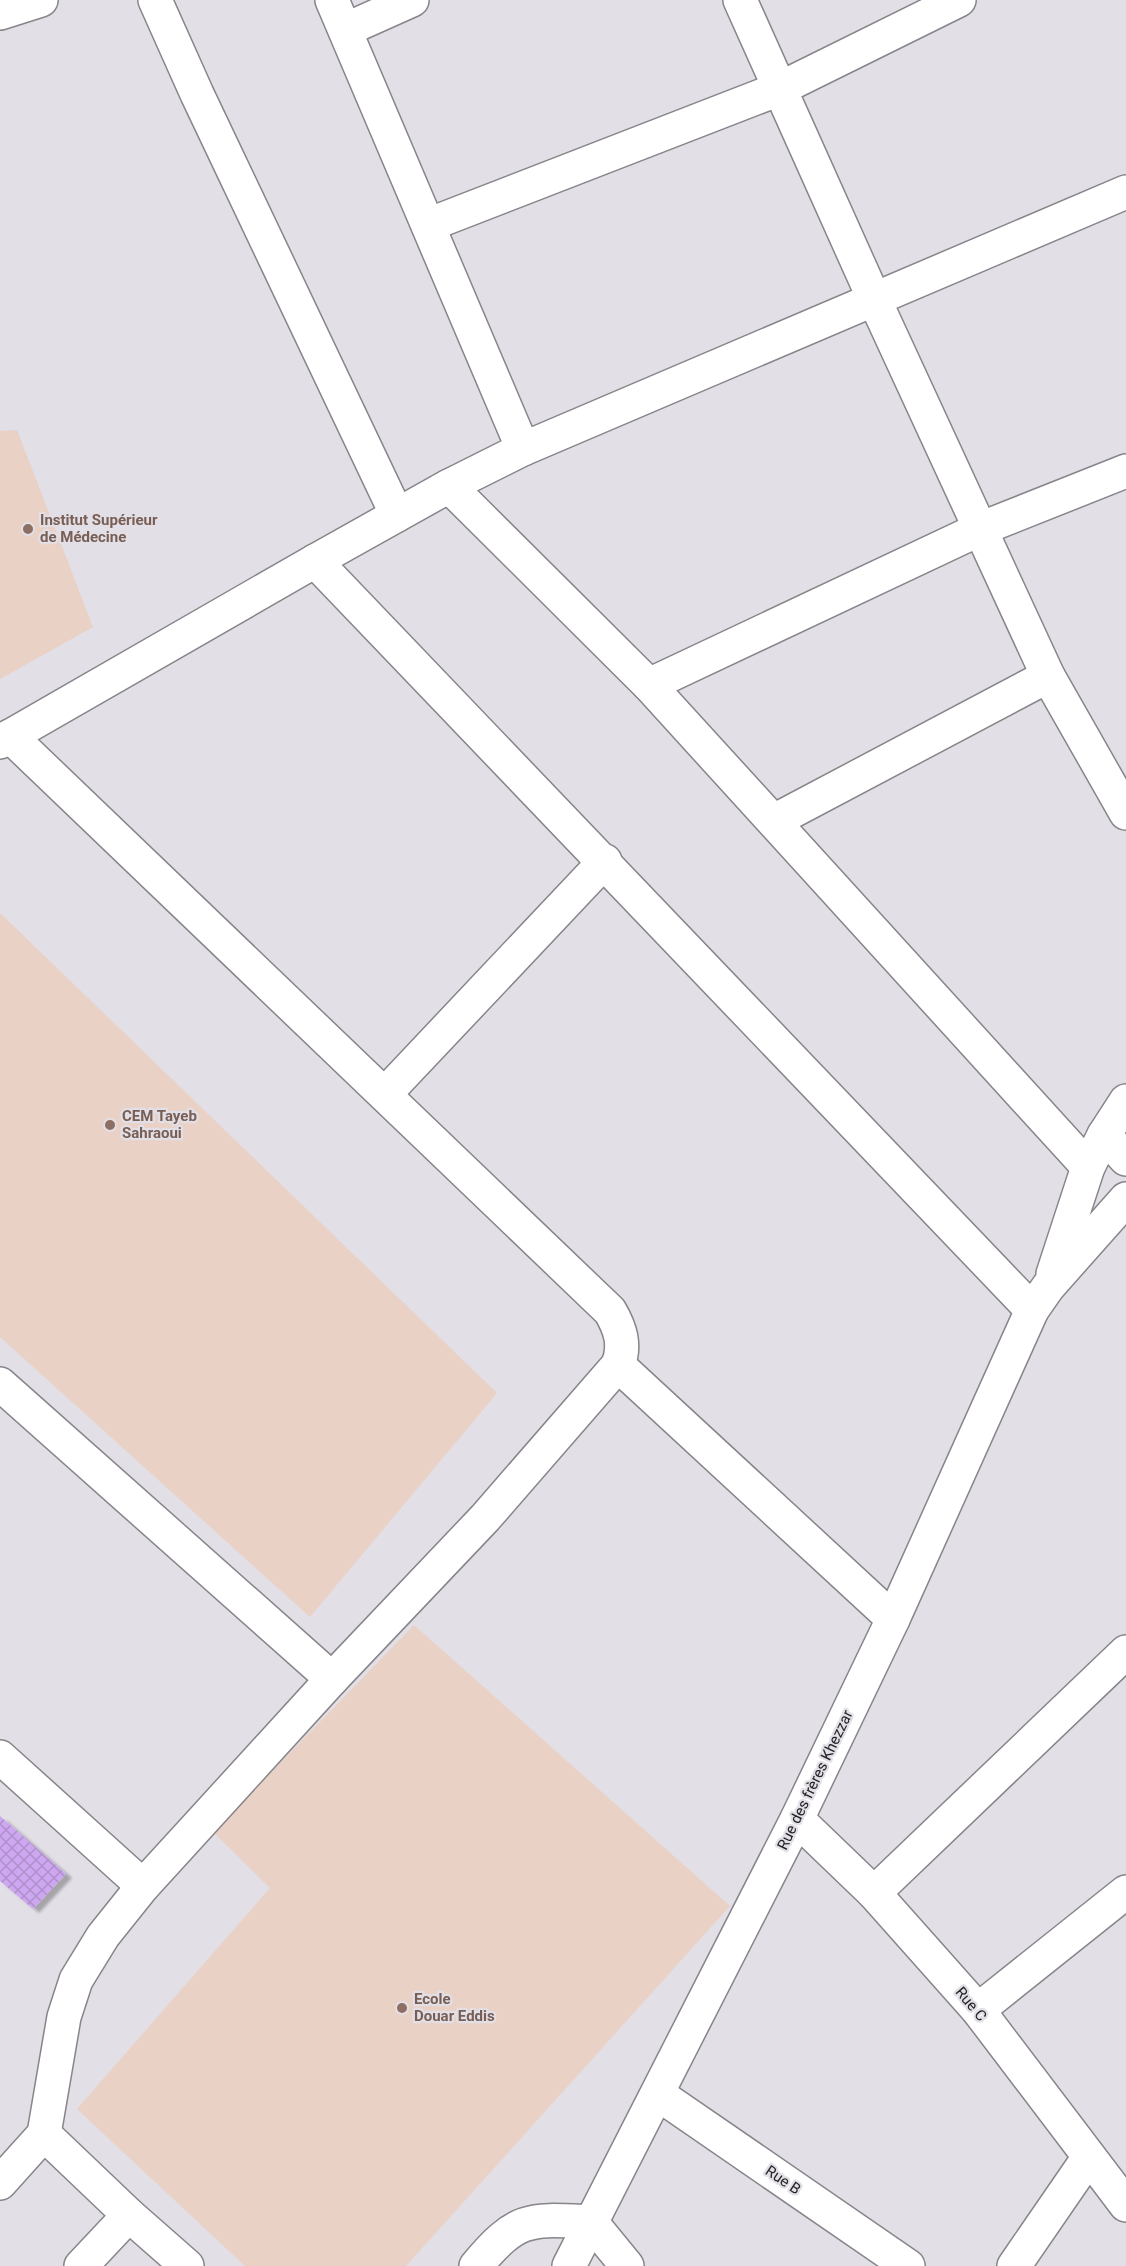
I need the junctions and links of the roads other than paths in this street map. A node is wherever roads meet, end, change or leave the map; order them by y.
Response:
1 (41, 0) edge
2 (155, 0) edge
3 (332, 0) edge
4 (412, 0) edge
5 (740, 0) edge
6 (959, 0) edge
7 (0, 13) edge
8 (345, 30) junction
9 (779, 89) junction
10 (1126, 192) edge
11 (428, 225) junction
12 (874, 301) junction
13 (524, 449) junction
14 (1126, 471) edge
15 (449, 486) junction
16 (397, 515) junction
17 (980, 529) junction
18 (315, 561) junction
19 (1048, 676) junction
20 (649, 685) junction
21 (5, 739) edge
22 (1126, 813) edge
23 (774, 821) junction
24 (605, 861) junction
25 (385, 1094) junction
26 (1126, 1101) edge
27 (1104, 1135) junction
28 (1126, 1160) edge
29 (1088, 1167) junction
30 (1126, 1198) edge
31 (1040, 1299) junction
32 (618, 1365) junction
33 (0, 1384) edge
34 (892, 1619) junction
35 (1126, 1652) edge
36 (332, 1679) junction
37 (0, 1757) edge
38 (797, 1819) junction
39 (143, 1886) junction
40 (1126, 1892) edge
41 (874, 1893) junction
42 (978, 2010) junction
43 (658, 2094) junction
44 (44, 2134) junction
45 (1089, 2157) junction
46 (0, 2183) edge
47 (1126, 2205) edge
48 (129, 2215) junction
49 (591, 2222) junction
50 (81, 2266) edge
51 (187, 2266) edge
52 (476, 2266) edge
53 (569, 2266) edge
54 (627, 2266) edge
55 (908, 2266) edge
56 (1014, 2266) edge

1 - 7 street
2 - 16 street
3 - 8 street
4 - 8 street
5 - 9 street
6 - 9 street
8 - 11 street
9 - 11 street
9 - 12 street
10 - 12 street
11 - 13 street
12 - 13 street
12 - 17 street
13 - 15 street
14 - 17 street
15 - 16 street
15 - 20 street
16 - 18 street
17 - 19 street
17 - 20 street
18 - 21 street
18 - 24 street
19 - 22 street
19 - 23 street
20 - 23 street
21 - 25 street
23 - 29 street
24 - 25 street
24 - 31 street
25 - 32 street
26 - 27 street, Rue des frères Khezzar
27 - 28 street
27 - 29 street, Rue des frères Khezzar
29 - 31 street, Rue des frères Khezzar
30 - 31 street, Rue des frères Khezzar
31 - 34 street, Rue des frères Khezzar
32 - 34 street
32 - 36 street
33 - 36 street
34 - 38 street, Rue des frères Khezzar
35 - 41 street
36 - 39 street
37 - 39 street
38 - 41 street, Rue C
38 - 43 street, Rue des frères Khezzar
39 - 44 street
40 - 42 street
41 - 42 street, Rue C
42 - 45 street, Rue C
43 - 49 street, Rue des frères Khezzar
43 - 55 street, Rue B
44 - 46 street
44 - 48 street
45 - 47 street, Rue C
45 - 56 street
48 - 50 street
48 - 51 street
49 - 52 street
49 - 53 street, Rue des frères Khezzar
49 - 54 street

